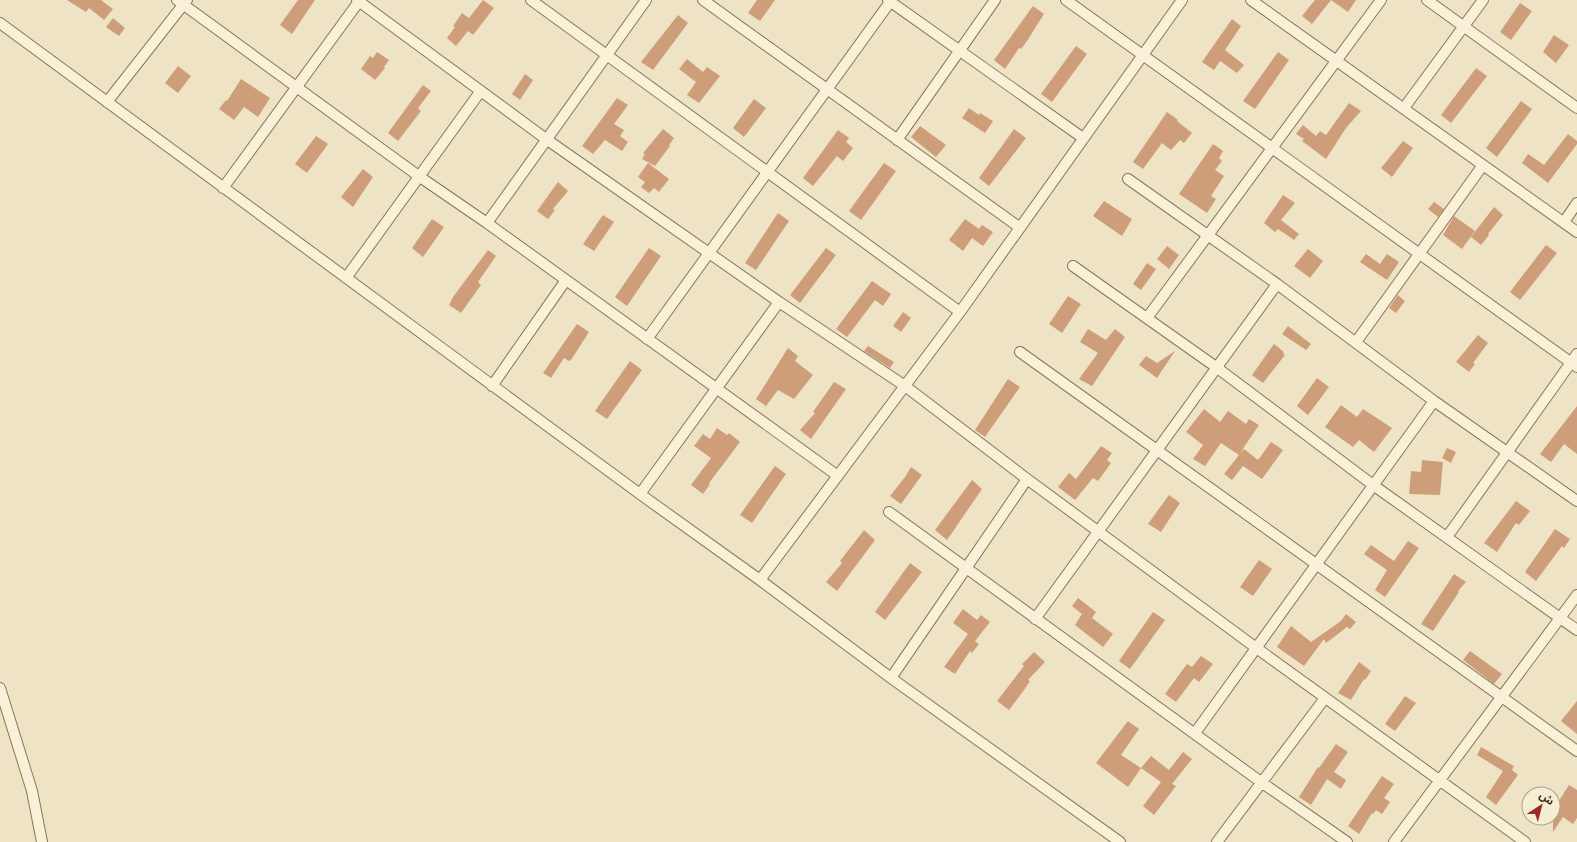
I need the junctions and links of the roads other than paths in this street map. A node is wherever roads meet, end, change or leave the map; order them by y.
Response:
1 (359, 0) edge
2 (532, 0) edge
3 (646, 0) edge
4 (703, 0) edge
5 (995, 0) edge
6 (1066, 0) edge
7 (1182, 0) edge
8 (1251, 0) edge
9 (1380, 0) edge
10 (1427, 0) edge
11 (1483, 0) edge
12 (889, 1) edge
13 (182, 2) edge
14 (0, 23) edge
15 (1464, 26) junction
16 (959, 50) junction
17 (607, 54) junction
18 (1141, 56) junction
19 (1337, 61) junction
20 (296, 88) junction
21 (827, 90) junction
22 (480, 92) junction
23 (107, 102) junction
24 (1404, 108) junction
25 (1577, 108) edge
26 (1083, 138) junction
27 (546, 139) junction
28 (897, 140) junction
29 (1273, 148) junction
30 (1483, 165) junction
31 (768, 173) junction
32 (420, 177) junction
33 (1128, 179) dead end
34 (223, 188) junction
35 (1577, 203) edge
36 (1564, 222) junction
37 (487, 223) junction
38 (1019, 227) junction
39 (1577, 232) edge
40 (1208, 236) junction
41 (709, 253) junction
42 (1420, 253) junction
43 (1073, 266) dead end
44 (346, 278) junction
45 (566, 280) junction
46 (1277, 284) junction
47 (779, 302) junction
48 (960, 312) junction
49 (1147, 318) junction
50 (647, 338) junction
51 (1356, 342) junction
52 (1020, 352) dead end
53 (1575, 361) edge
54 (1216, 367) junction
55 (492, 386) junction
56 (905, 386) junction
57 (716, 388) junction
58 (1434, 401) junction
59 (1156, 449) junction
60 (1507, 451) junction
61 (838, 476) junction
62 (1028, 479) junction
63 (1373, 485) junction
64 (640, 494) junction
65 (1577, 501) edge
66 (889, 512) dead end
67 (1099, 531) junction
68 (1448, 537) junction
69 (1315, 564) junction
70 (967, 568) junction
71 (760, 580) junction
72 (1577, 595) edge
73 (1035, 619) junction
74 (1560, 619) junction
75 (1577, 630) edge
76 (1255, 647) junction
77 (891, 678) junction
78 (0, 688) edge
79 (1503, 697) junction
80 (1325, 698) junction
81 (1195, 733) junction
82 (1577, 751) edge
83 (1439, 780) junction
84 (1261, 782) junction
85 (42, 842) edge
86 (1120, 842) edge
87 (1217, 842) edge
88 (1347, 842) edge
89 (1394, 842) edge
90 (1525, 842) edge

1 - 20 street
1 - 22 street
2 - 17 street
3 - 17 street
4 - 21 street
5 - 16 street
6 - 18 street
7 - 18 street
8 - 19 street
9 - 19 street
10 - 15 street
11 - 15 street
12 - 16 street
12 - 21 street
13 - 20 street
13 - 23 street
14 - 23 street
15 - 24 street
15 - 25 street
16 - 26 street
16 - 28 street
17 - 27 street
17 - 31 street
18 - 26 street
18 - 29 street
19 - 24 street
19 - 29 street
20 - 32 street
20 - 34 street
21 - 28 street
21 - 31 street
22 - 27 street
22 - 32 street
23 - 34 street
24 - 30 street
26 - 38 street
27 - 37 street
27 - 41 street
28 - 38 street
29 - 40 street
29 - 42 street
30 - 36 street
30 - 42 street
31 - 41 street
31 - 48 street
32 - 37 street
32 - 44 street
33 - 40 street
34 - 44 street
35 - 36 street
36 - 39 street
37 - 45 street
38 - 48 street
40 - 46 street
40 - 49 street
41 - 47 street
41 - 50 street
42 - 51 street
42 - 53 street
43 - 49 street
44 - 55 street
45 - 50 street
45 - 55 street
46 - 51 street
46 - 54 street
47 - 56 street
47 - 57 street
48 - 56 street
49 - 54 street
50 - 57 street
51 - 58 street
52 - 59 street
53 - 60 street
54 - 59 street
54 - 63 street
55 - 64 street
56 - 61 street
56 - 62 street
57 - 61 street
57 - 64 street
58 - 60 street
58 - 63 street
59 - 67 street
59 - 69 street
60 - 65 street
60 - 68 street
61 - 71 street
62 - 67 street
62 - 70 street
63 - 68 street
63 - 69 street
64 - 71 street
66 - 70 street
67 - 73 street
67 - 76 street
68 - 74 street
69 - 76 street
69 - 79 street
70 - 73 street
70 - 77 street
71 - 77 street
72 - 74 street
73 - 81 street
74 - 75 street
74 - 79 street
76 - 80 street
76 - 81 street
77 - 86 street
78 - 85 street
79 - 82 street
79 - 83 street
80 - 83 street
80 - 84 street
81 - 84 street
83 - 89 street
83 - 90 street
84 - 87 street
84 - 88 street

